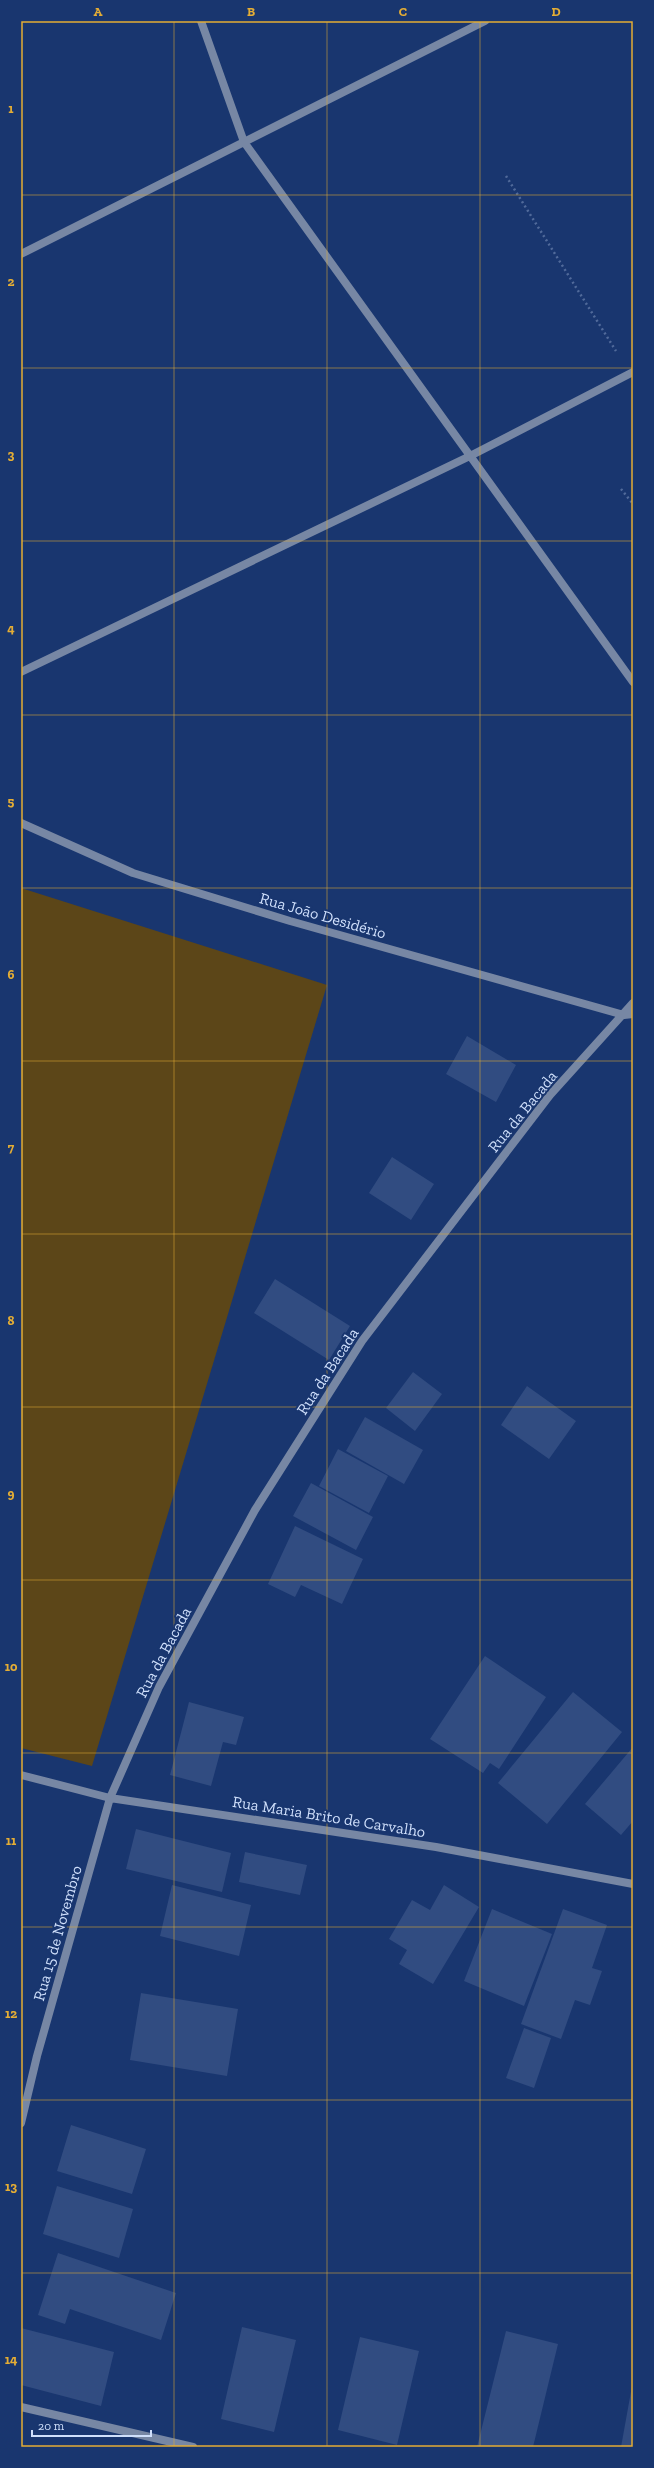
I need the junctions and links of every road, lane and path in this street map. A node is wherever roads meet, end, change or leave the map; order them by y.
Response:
1 (201, 21) edge
2 (485, 21) edge
3 (244, 142) junction
4 (506, 176) dead end
5 (21, 254) edge
6 (632, 373) edge
7 (470, 456) junction
8 (621, 489) dead end
9 (633, 504) edge
10 (21, 672) edge
11 (633, 682) edge
12 (21, 823) edge
13 (633, 1003) edge
14 (633, 1014) edge
15 (624, 1015) junction
16 (21, 1775) edge
17 (110, 1798) junction
18 (633, 1884) edge
19 (21, 2123) edge
20 (21, 2407) edge
21 (193, 2447) edge

1 - 3 street
2 - 3 street
3 - 5 street
3 - 7 street
4 - 6 path
6 - 7 street
7 - 10 street
7 - 11 street
8 - 9 path
12 - 15 street, Rua João Desidério
13 - 15 street, Rua da Bacada
14 - 15 street
15 - 17 street, Rua da Bacada
16 - 17 street, Rua Maria Brito de Carvalho
17 - 18 street, Rua Maria Brito de Carvalho
17 - 19 street, Rua 15 de Novembro
20 - 21 street

